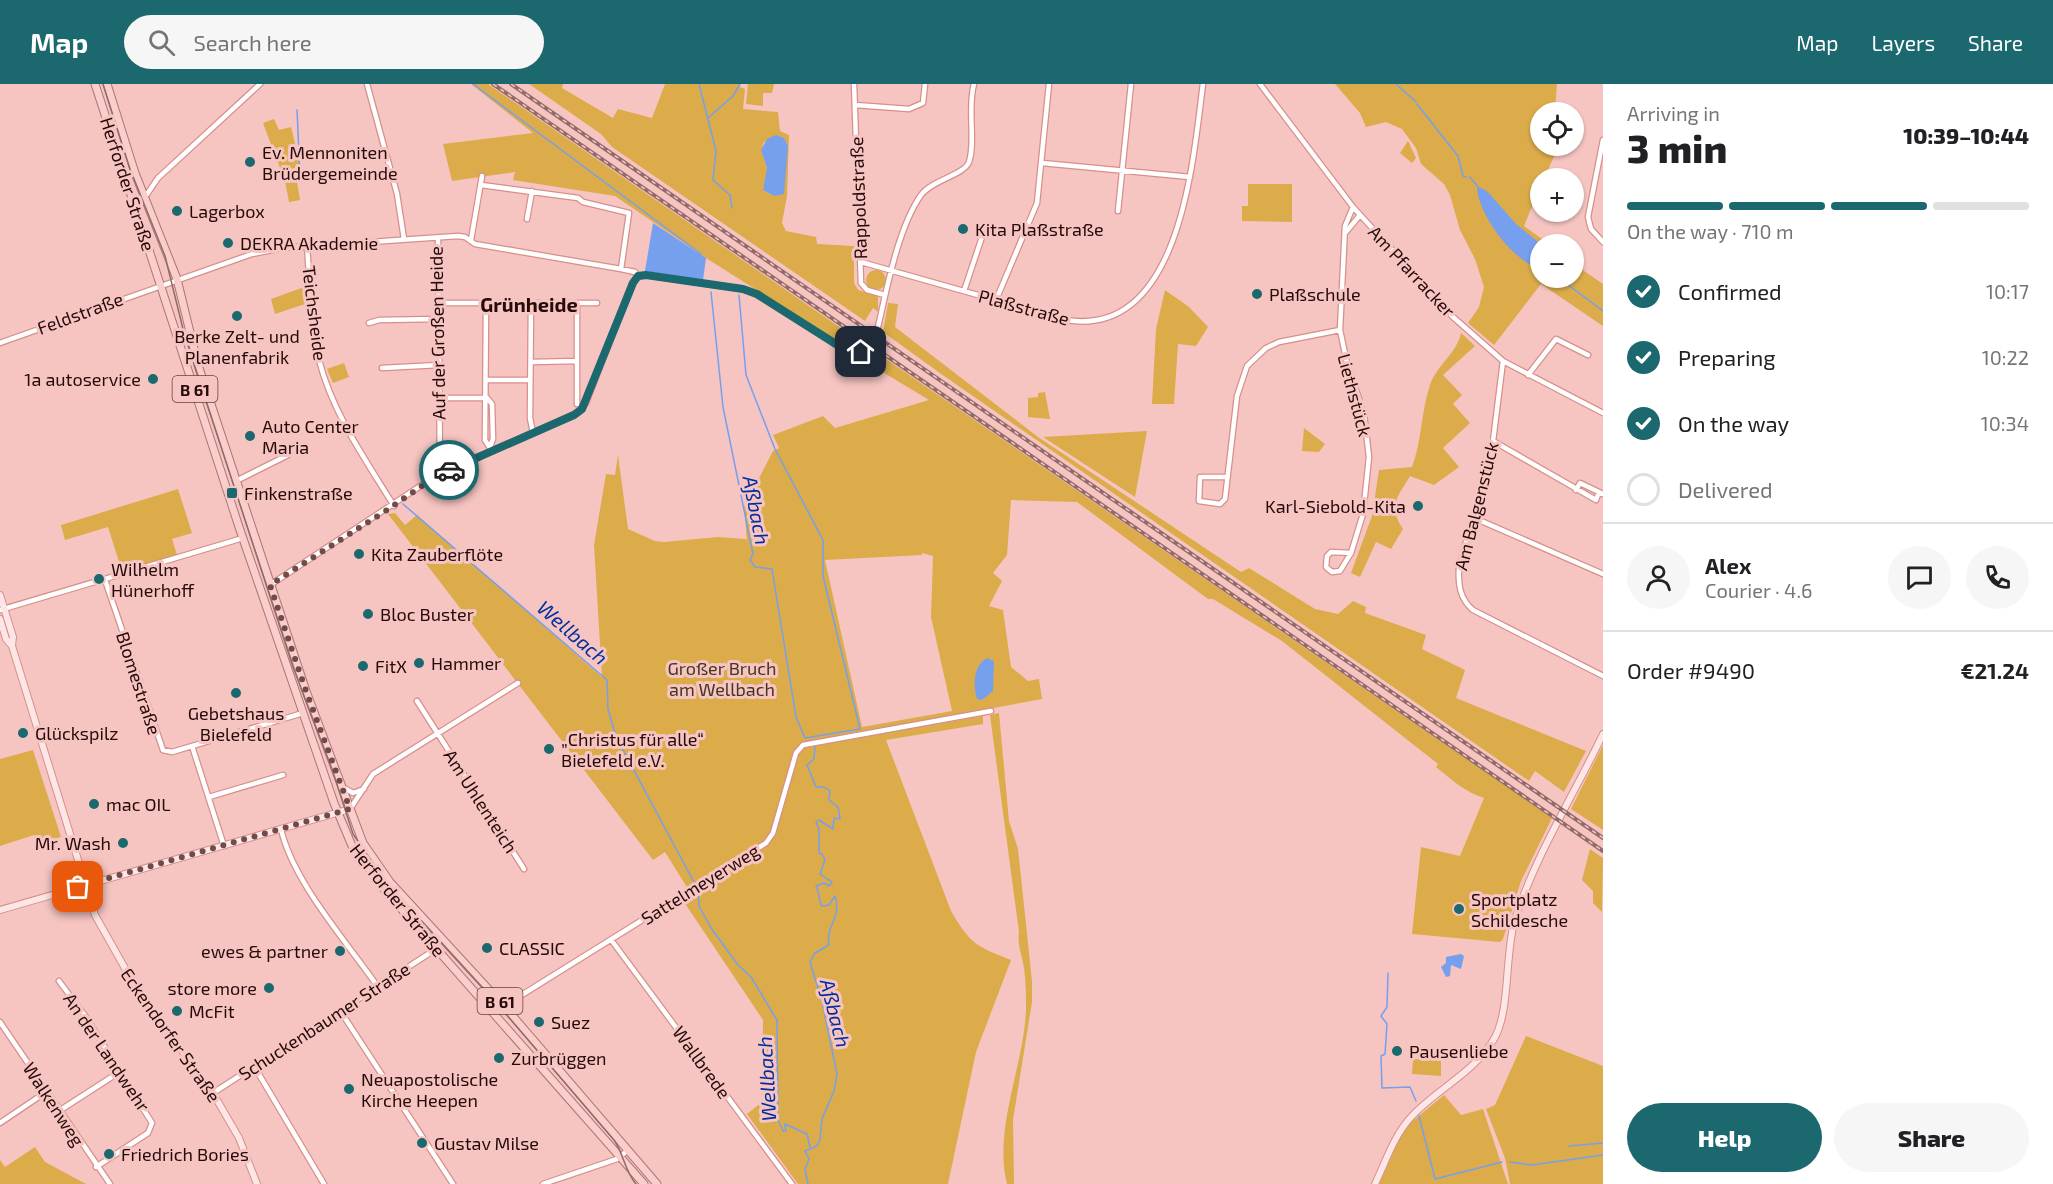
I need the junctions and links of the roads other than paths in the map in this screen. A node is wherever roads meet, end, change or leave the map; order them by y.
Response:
1 (95, 84) edge
2 (107, 84) edge
3 (260, 84) edge
4 (367, 84) edge
5 (854, 84) edge
6 (925, 84) edge
7 (974, 84) edge
8 (1049, 84) edge
9 (1131, 84) edge
10 (1203, 84) edge
11 (1260, 84) edge
12 (855, 105) junction
13 (1603, 140) edge
14 (1042, 163) junction
15 (1122, 171) junction
16 (482, 176) dead end
17 (1190, 177) junction
18 (158, 178) junction
19 (140, 185) junction
20 (481, 185) junction
21 (532, 191) junction
22 (145, 198) junction
23 (1353, 207) junction
24 (1118, 211) dead end
25 (1360, 215) junction
26 (527, 219) dead end
27 (1345, 235) junction
28 (982, 237) dead end
29 (438, 238) junction
30 (404, 239) junction
31 (471, 240) junction
32 (1603, 242) edge
33 (307, 246) junction
34 (861, 262) junction
35 (621, 269) junction
36 (891, 271) junction
37 (638, 276) junction
38 (177, 279) junction
39 (161, 284) junction
40 (964, 291) junction
41 (885, 295) junction
42 (996, 300) junction
43 (531, 302) junction
44 (439, 303) junction
45 (486, 303) junction
46 (577, 303) junction
47 (597, 303) dead end
48 (439, 319) junction
49 (369, 323) dead end
50 (878, 327) tunnel mouth
51 (1340, 330) junction
52 (0, 343) edge
53 (866, 346) dead end
54 (1588, 355) dead end
55 (577, 361) junction
56 (1503, 361) junction
57 (532, 362) junction
58 (439, 365) junction
59 (382, 368) dead end
60 (1528, 375) junction
61 (486, 380) junction
62 (530, 380) junction
63 (487, 398) junction
64 (439, 399) junction
65 (577, 404) dead end
66 (1603, 413) edge
67 (534, 433) junction
68 (1493, 441) junction
69 (491, 449) junction
70 (288, 455) dead end
71 (442, 474) junction
72 (1226, 477) junction
73 (236, 482) junction
74 (1576, 490) junction
75 (1601, 493) edge
76 (394, 506) junction
77 (1472, 517) junction
78 (251, 527) junction
79 (243, 538) junction
80 (1351, 553) junction
81 (1603, 574) edge
82 (105, 580) junction
83 (270, 585) junction
84 (0, 595) edge
85 (2, 609) edge
86 (0, 619) edge
87 (12, 646) junction
88 (1603, 676) edge
89 (518, 683) dead end
90 (417, 701) dead end
91 (991, 711) dead end
92 (303, 713) junction
93 (438, 734) junction
94 (1603, 734) edge
95 (192, 746) junction
96 (283, 775) dead end
97 (342, 787) junction
98 (364, 789) junction
99 (209, 797) junction
100 (350, 809) junction
101 (338, 814) junction
102 (281, 830) junction
103 (224, 846) junction
104 (524, 868) dead end
105 (86, 885) junction
106 (0, 910) edge
107 (612, 941) junction
108 (436, 949) junction
109 (59, 981) dead end
110 (378, 987) junction
111 (504, 1006) junction
112 (492, 1011) junction
113 (341, 1012) junction
114 (0, 1022) edge
115 (254, 1066) junction
116 (121, 1071) junction
117 (46, 1092) junction
118 (213, 1093) junction
119 (58, 1111) junction
120 (0, 1123) edge
121 (627, 1150) junction
122 (620, 1157) junction
123 (96, 1167) junction
124 (110, 1184) edge
125 (257, 1184) edge
126 (324, 1184) edge
127 (453, 1184) edge
128 (543, 1184) edge
129 (644, 1184) edge
130 (657, 1184) edge
131 (792, 1184) edge
132 (1375, 1184) edge

1 - 39 main road, Herforder Straße / B 61
2 - 19 main road, Herforder Straße / B 61
3 - 18 street
4 - 30 street
5 - 12 street, Rappoldstraße
6 - 12 street
7 - 36 street
8 - 14 street
9 - 15 street
10 - 17 street, Plaßstraße
11 - 23 street, Am Pfarracker
12 - 34 street, Rappoldstraße
13 - 32 street
14 - 15 street
14 - 42 street
15 - 17 street
15 - 24 street
16 - 20 street
17 - 42 street, Plaßstraße
18 - 19 street
18 - 22 street
19 - 22 main road, Herforder Straße / B 61
20 - 21 street
20 - 31 street
21 - 26 street
21 - 35 street
22 - 38 main road, Herforder Straße / B 61
23 - 25 street, Am Pfarracker
23 - 27 street, Liethstück
25 - 27 street
25 - 56 street, Am Pfarracker
27 - 51 street, Liethstück
28 - 40 street
29 - 30 street, Auf der Großen Heide
29 - 31 street
29 - 44 street, Auf der Großen Heide
30 - 33 street, Auf der Großen Heide
31 - 35 street
33 - 38 street, Auf der Großen Heide
33 - 76 street, Teichsheide
34 - 36 street, Plaßstraße
34 - 41 street, Rappoldstraße
35 - 37 street
36 - 40 street, Plaßstraße
36 - 41 street
37 - 53 street
37 - 67 street
38 - 39 street
38 - 73 main road, Herforder Straße / B 61
39 - 52 street, Feldstraße
39 - 79 main road, Herforder Straße / B 61
40 - 42 street, Plaßstraße
41 - 50 street
43 - 45 street
43 - 46 street
43 - 57 street
44 - 45 street
44 - 48 street, Auf der Großen Heide
45 - 61 street
46 - 47 street
46 - 55 street
48 - 49 street
48 - 58 street, Auf der Großen Heide
51 - 72 street
51 - 80 street, Liethstück
54 - 60 street
55 - 57 street
55 - 65 street
56 - 60 street, Am Pfarracker
56 - 68 street, Am Balgenstück
57 - 62 street
58 - 59 street
58 - 64 street, Auf der Großen Heide
60 - 66 street, Am Pfarracker
61 - 62 street
61 - 63 street
62 - 67 street
63 - 64 street
63 - 69 street
64 - 71 street, Auf der Großen Heide
67 - 69 street
68 - 74 street
68 - 77 street, Am Balgenstück
69 - 71 street
70 - 73 street
71 - 76 street
72 - 72 street
73 - 78 main road, Herforder Straße / B 61
74 - 75 street
74 - 75 street
76 - 83 street
77 - 81 street
77 - 88 street, Am Balgenstück
78 - 79 main road
78 - 83 main road, Herforder Straße / B 61
79 - 82 street
79 - 92 main road, Herforder Straße / B 61
80 - 80 street
82 - 85 street
82 - 95 street, Blomestraße
83 - 97 main road, Herforder Straße / B 61
84 - 85 street, Eckendorfer Straße
85 - 87 street, Eckendorfer Straße
86 - 87 street, Eckendorfer Straße
87 - 105 street, Eckendorfer Straße
89 - 93 street
90 - 93 street, Am Uhlenteich
91 - 107 street, Sattelmeyerweg
92 - 95 street, Blomestraße
92 - 101 main road, Herforder Straße / B 61
93 - 98 street
93 - 104 street, Am Uhlenteich
94 - 132 street
95 - 99 street
96 - 99 street
97 - 98 street
97 - 100 main road, Herforder Straße / B 61
98 - 100 street
99 - 103 street
100 - 101 street
100 - 111 main road, Herforder Straße / B 61
101 - 102 street
101 - 108 main road, Herforder Straße / B 61
102 - 103 street
102 - 110 street
103 - 105 street
105 - 106 street
105 - 118 street, Eckendorfer Straße
107 - 111 street, Sattelmeyerweg
107 - 131 street, Wallbrede
108 - 110 street, Schuckenbaumer Straße
108 - 112 main road, Herforder Straße / B 61
109 - 116 street, An der Landwehr
110 - 113 street, Schuckenbaumer Straße
111 - 112 main road
111 - 121 main road, Herforder Straße / B 61
112 - 122 main road, Herforder Straße / B 61
113 - 115 street, Schuckenbaumer Straße
113 - 127 street
114 - 117 street, Walkenweg
115 - 118 street, Schuckenbaumer Straße
115 - 126 street
116 - 119 street
116 - 123 street, An der Landwehr
117 - 119 street, Walkenweg
117 - 120 street
118 - 125 street, Eckendorfer Straße
119 - 123 street, Walkenweg
121 - 122 street
121 - 130 main road, Herforder Straße / B 61
122 - 128 street
122 - 129 main road, Herforder Straße / B 61
123 - 124 street, Walkenweg

